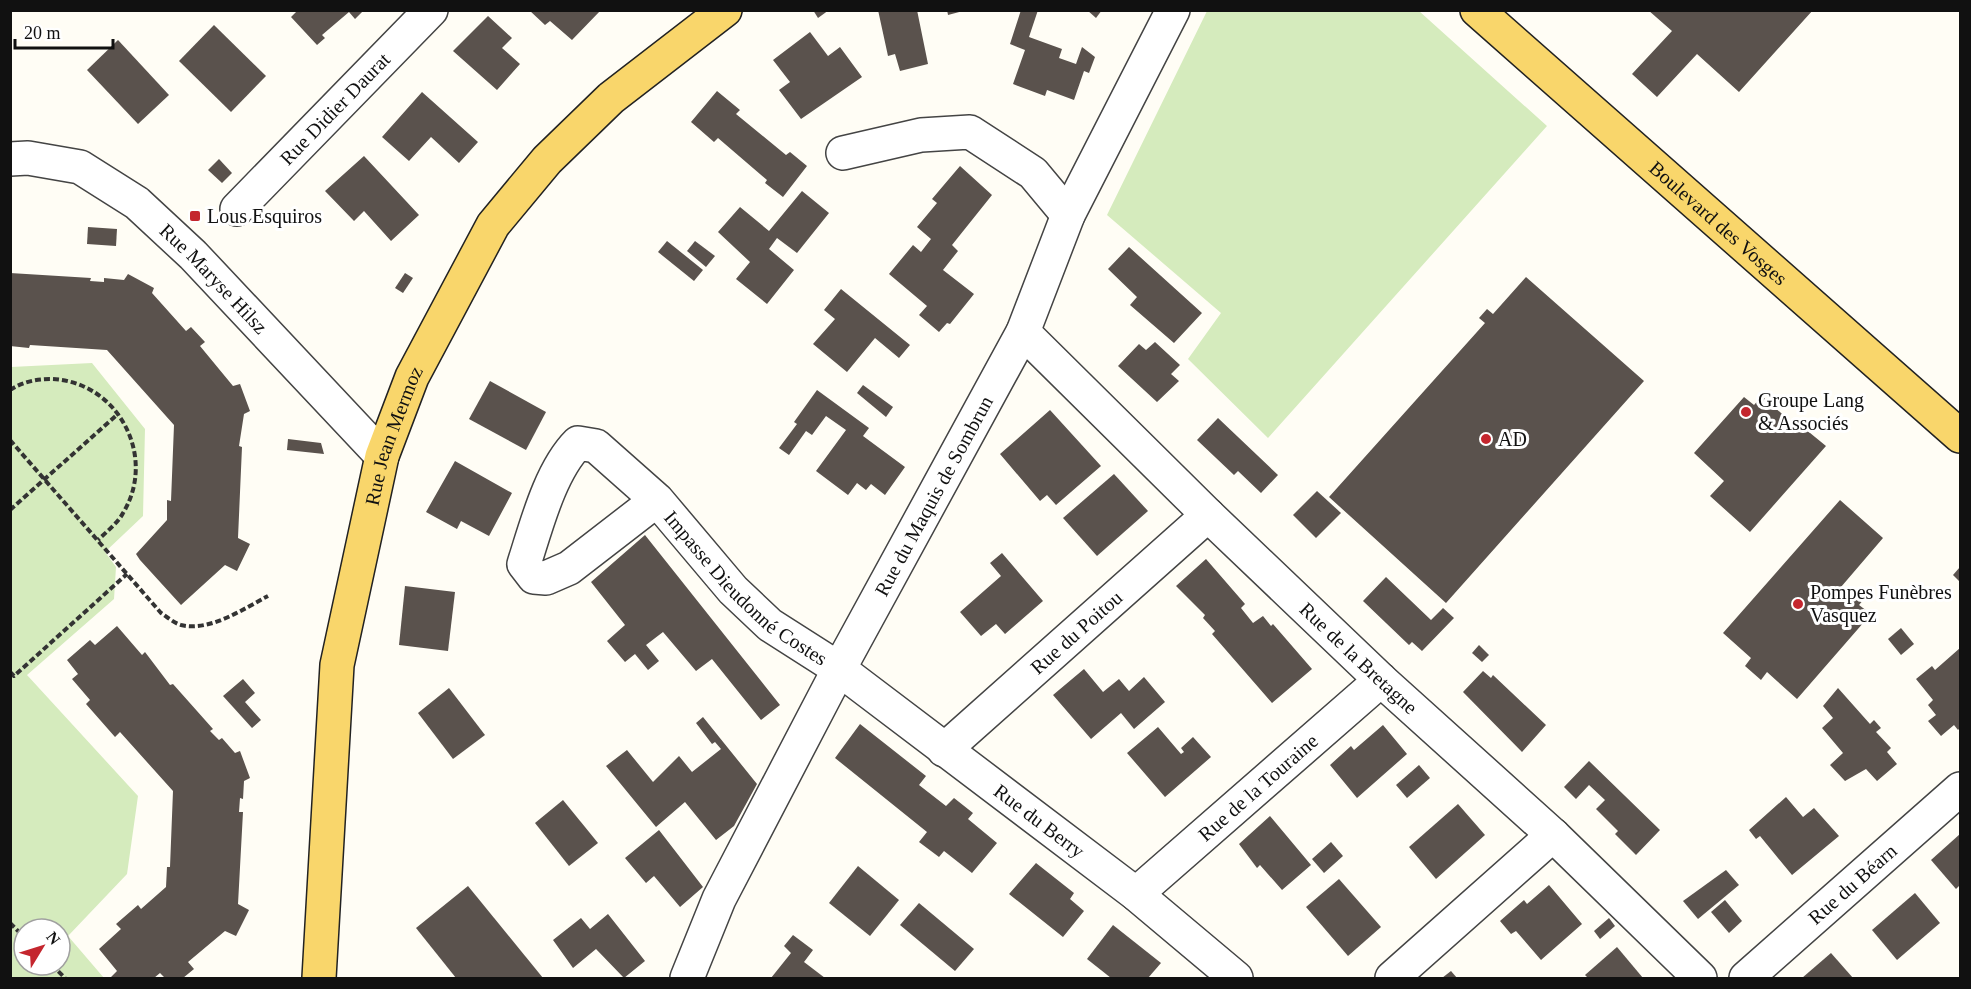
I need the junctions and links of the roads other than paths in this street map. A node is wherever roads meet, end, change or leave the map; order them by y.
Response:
1 (431, 10) edge
2 (726, 10) edge
3 (1173, 10) edge
4 (1477, 10) edge
5 (843, 153) dead end
6 (10, 159) edge
7 (237, 209) dead end
8 (1068, 215) junction
9 (1023, 332) junction
10 (1960, 436) edge
11 (382, 456) junction
12 (657, 500) dead end
13 (1208, 515) junction
14 (839, 669) junction
15 (1381, 680) junction
16 (944, 750) junction
17 (1960, 789) edge
18 (1553, 835) junction
19 (1136, 894) junction
20 (319, 978) edge
21 (687, 978) edge
22 (1236, 978) edge
23 (1392, 978) edge
24 (1700, 978) edge
25 (1746, 978) edge

1 - 7 street, Rue Didier Daurat
2 - 11 main road, Rue Jean Mermoz
3 - 8 street, Rue du Maquis de Sombrun
4 - 10 main road, Boulevard des Vosges
5 - 8 street
6 - 11 street, Rue Maryse Hilsz
8 - 9 street, Rue du Maquis de Sombrun
9 - 13 street, Rue de la Bretagne
9 - 14 street, Rue du Maquis de Sombrun
11 - 20 main road, Rue Jean Mermoz
12 - 14 street, Impasse Dieudonné Costes
13 - 15 street, Rue de la Bretagne
13 - 16 street, Rue du Poitou
14 - 16 street, Rue du Berry
14 - 21 street, Rue du Maquis de Sombrun
15 - 18 street, Rue de la Bretagne
15 - 19 street, Rue de la Touraine
16 - 19 street, Rue du Berry
17 - 25 street, Rue du Béarn
18 - 23 street
18 - 24 street, Rue de la Bretagne
19 - 22 street, Rue du Berry

